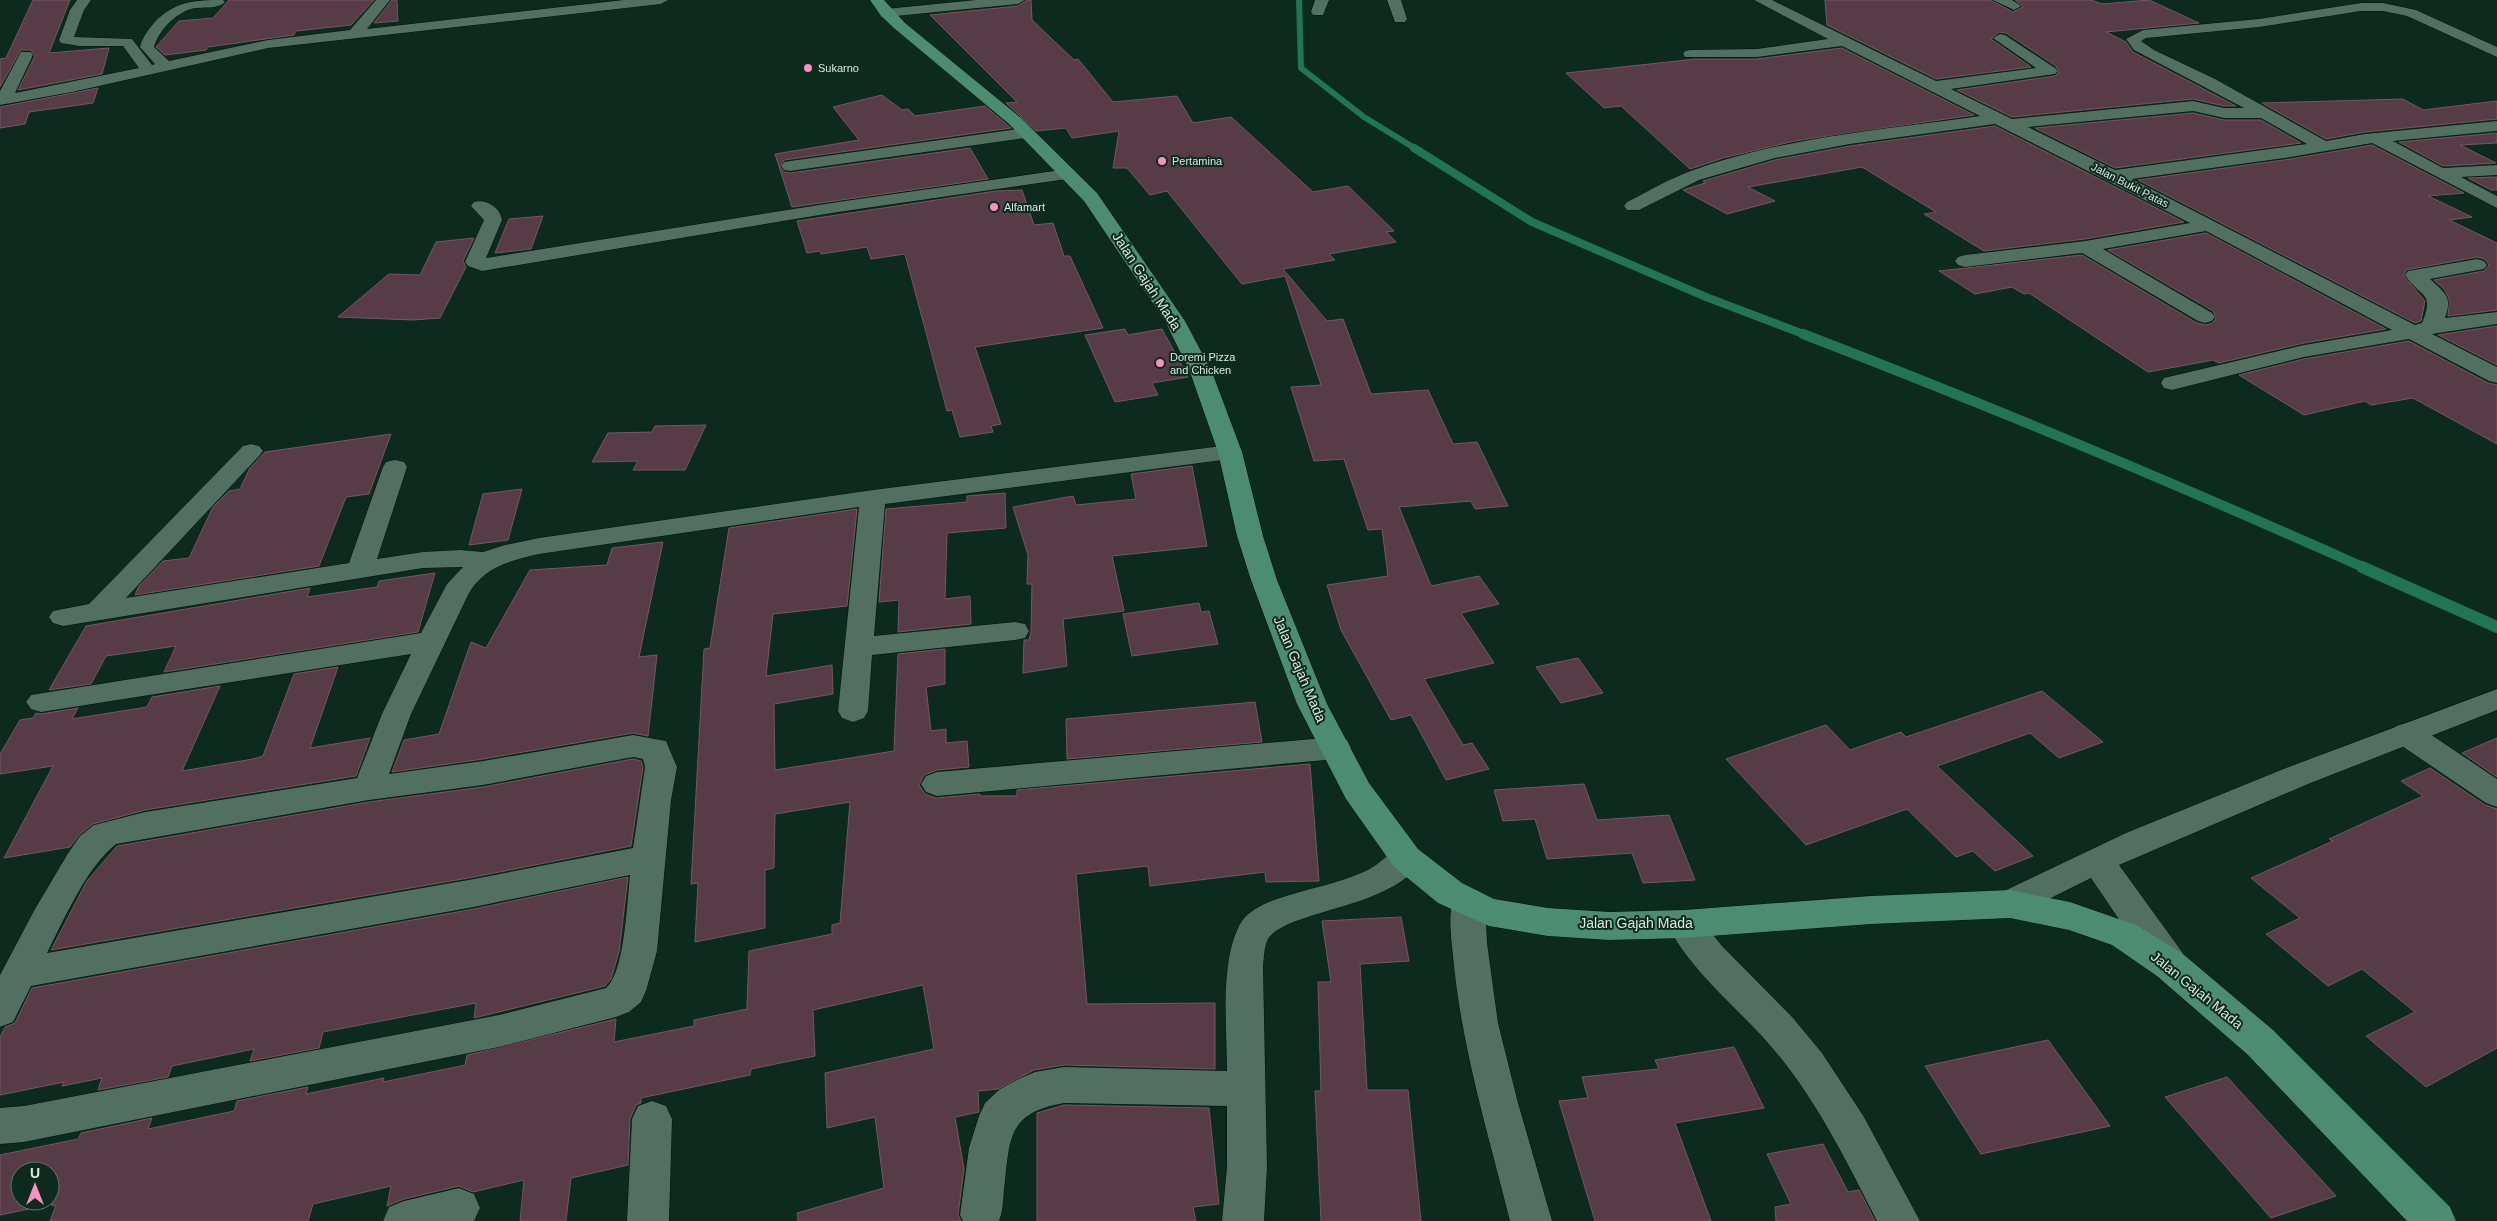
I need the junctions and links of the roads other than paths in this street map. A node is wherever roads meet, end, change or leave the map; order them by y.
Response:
1 (84, 0) edge
2 (383, 0) edge
3 (661, 0) edge
4 (1018, 0) edge
5 (1394, 0) edge
6 (1764, 0) edge
7 (2000, 0) edge
8 (218, 2) dead end
9 (2014, 6) dead end
10 (882, 7) edge
11 (1400, 19) dead end
12 (355, 34) junction
13 (2000, 38) dead end
14 (1846, 41) junction
15 (2497, 53) edge
16 (1690, 54) dead end
17 (26, 55) dead end
18 (165, 65) junction
19 (146, 69) junction
20 (1936, 86) junction
21 (2, 100) edge
22 (2265, 113) junction
23 (2006, 121) junction
24 (2497, 126) edge
25 (1026, 133) junction
26 (2374, 138) junction
27 (2323, 146) junction
28 (790, 166) dead end
29 (2497, 170) edge
30 (2441, 173) junction
31 (1068, 174) junction
32 (2112, 176) junction
33 (2497, 203) edge
34 (480, 206) dead end
35 (1633, 206) dead end
36 (2208, 225) junction
37 (2085, 247) junction
38 (1965, 261) dead end
39 (2477, 265) dead end
40 (2205, 317) dead end
41 (2497, 318) edge
42 (2431, 327) junction
43 (2409, 332) junction
44 (2497, 376) edge
45 (2172, 383) dead end
46 (251, 451) dead end
47 (1230, 452) junction
48 (395, 466) dead end
49 (873, 497) junction
50 (484, 561) junction
51 (360, 571) junction
52 (97, 612) junction
53 (63, 616) dead end
54 (1015, 631) dead end
55 (432, 641) junction
56 (860, 647) junction
57 (2497, 699) edge
58 (41, 702) dead end
59 (853, 711) dead end
60 (2408, 734) junction
61 (1336, 748) junction
62 (936, 784) dead end
63 (369, 788) junction
64 (2497, 795) edge
65 (648, 858) junction
66 (1406, 858) junction
67 (2097, 860) junction
68 (1468, 902) junction
69 (2010, 904) junction
70 (1684, 924) junction
71 (2170, 965) junction
72 (19, 973) junction
73 (0, 1011) edge
74 (1246, 1089) junction
75 (652, 1119) dead end
76 (0, 1126) edge
77 (458, 1208) dead end
78 (981, 1215) dead end
79 (404, 1221) edge
80 (648, 1221) edge
81 (1243, 1221) edge
82 (1531, 1221) edge
83 (1899, 1221) edge
84 (2435, 1221) edge

1 - 19 street
2 - 12 street
3 - 12 street
4 - 10 street
5 - 11 street
6 - 14 street, Jalan Bukit Patas
7 - 9 street
8 - 18 street
10 - 25 highway, Jalan Gajah Mada
12 - 18 street
13 - 20 street
14 - 16 street
14 - 20 street, Jalan Bukit Patas
15 - 22 street
17 - 21 street
18 - 19 street
19 - 21 street
20 - 23 street, Jalan Bukit Patas
22 - 23 street
22 - 27 street
23 - 32 street, Jalan Bukit Patas
23 - 35 street
24 - 26 street
25 - 28 street
25 - 31 highway, Jalan Gajah Mada
26 - 27 street
26 - 30 street
27 - 32 street
29 - 30 street
30 - 33 street
31 - 34 street
31 - 47 highway, Jalan Gajah Mada
32 - 36 street, Jalan Bukit Patas
36 - 37 street
36 - 43 street, Jalan Bukit Patas
37 - 38 street
37 - 40 street
39 - 42 street
41 - 42 street
42 - 43 street
43 - 44 street, Jalan Bukit Patas
43 - 45 street
46 - 52 street
47 - 49 street
47 - 61 highway, Jalan Gajah Mada
48 - 51 street
49 - 50 street
49 - 56 street
50 - 51 street
50 - 55 street
51 - 52 street
52 - 53 street
54 - 56 street
55 - 58 street
55 - 63 street
56 - 59 street
57 - 60 street
60 - 64 street
60 - 67 street
61 - 62 street
61 - 66 highway, Jalan Gajah Mada
63 - 65 street
63 - 72 street
65 - 72 street
65 - 76 street
66 - 68 highway, Jalan Gajah Mada
66 - 74 street
67 - 69 street
67 - 71 street
68 - 70 highway, Jalan Gajah Mada
68 - 82 street
69 - 70 highway, Jalan Gajah Mada
69 - 71 highway, Jalan Gajah Mada
70 - 83 street
71 - 84 highway, Jalan Gajah Mada
72 - 73 street
74 - 78 street
74 - 81 street
75 - 80 street
77 - 79 street

